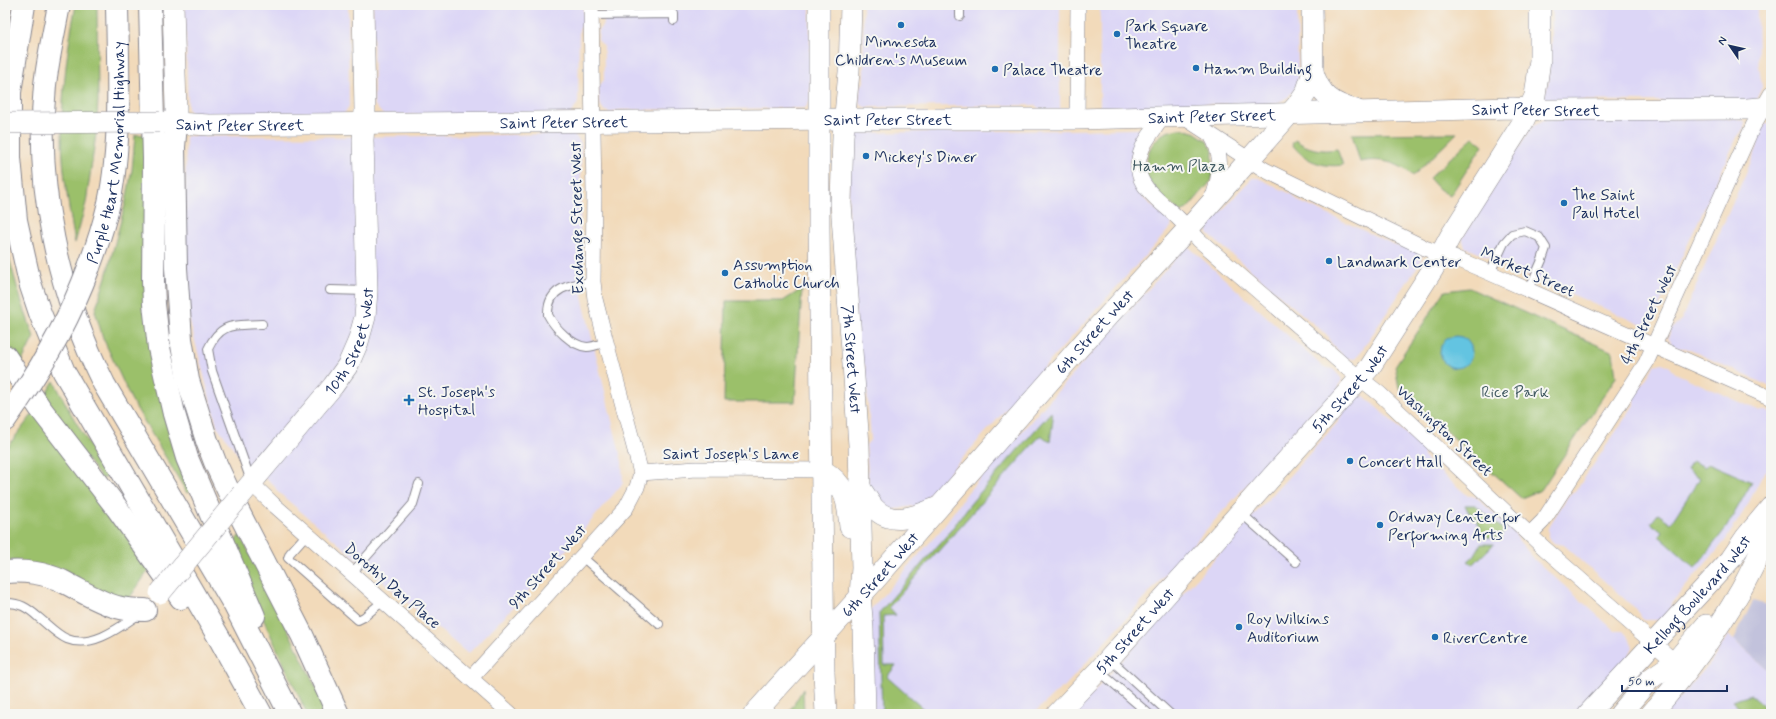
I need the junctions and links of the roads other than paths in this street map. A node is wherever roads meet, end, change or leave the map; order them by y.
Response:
1 (24, 5) edge
2 (59, 5) edge
3 (117, 5) edge
4 (150, 5) edge
5 (173, 5) edge
6 (363, 5) edge
7 (819, 5) edge
8 (851, 5) edge
9 (960, 5) edge
10 (1078, 5) edge
11 (1312, 5) edge
12 (1540, 5) edge
13 (591, 10) edge
14 (960, 16) dead end
15 (674, 21) dead end
16 (1312, 72) junction
17 (1769, 103) edge
18 (1529, 109) junction
19 (1364, 113) junction
20 (1288, 115) junction
21 (1162, 118) junction
22 (1184, 118) junction
23 (845, 119) junction
24 (1077, 119) junction
25 (820, 120) junction
26 (593, 121) junction
27 (5, 123) edge
28 (168, 123) junction
29 (364, 124) junction
30 (1211, 135) junction
31 (1248, 159) junction
32 (1212, 202) junction
33 (1188, 229) junction
34 (1441, 253) junction
35 (1490, 273) junction
36 (592, 282) junction
37 (330, 290) dead end
38 (1529, 290) junction
39 (367, 291) junction
40 (262, 324) dead end
41 (606, 342) junction
42 (1654, 346) junction
43 (5, 356) edge
44 (1361, 378) junction
45 (1771, 398) edge
46 (5, 420) edge
47 (822, 470) junction
48 (641, 473) junction
49 (419, 484) dead end
50 (247, 489) junction
51 (861, 489) junction
52 (938, 507) junction
53 (1771, 507) edge
54 (1240, 512) junction
55 (1771, 526) edge
56 (307, 534) junction
57 (1530, 534) junction
58 (581, 556) junction
59 (1296, 562) dead end
60 (862, 568) junction
61 (5, 572) edge
62 (352, 573) junction
63 (1749, 574) junction
64 (860, 596) junction
65 (383, 601) junction
66 (5, 603) edge
67 (145, 610) junction
68 (659, 624) dead end
69 (824, 636) junction
70 (1664, 653) junction
71 (1104, 664) junction
72 (471, 678) junction
73 (257, 707) edge
74 (292, 714) edge
75 (338, 714) edge
76 (511, 714) edge
77 (754, 714) edge
78 (826, 714) edge
79 (865, 714) edge
80 (1058, 714) edge
81 (1148, 714) edge
82 (1170, 714) edge
83 (1588, 714) edge
84 (1620, 714) edge
85 (1651, 714) edge

1 - 73 highway
2 - 74 highway
3 - 46 highway, Purple Heart Memorial Highway, bridge
4 - 74 highway
5 - 28 main road
6 - 29 main road, 10th Street West
7 - 25 main road, 7th Street West
8 - 23 main road, 7th Street West
9 - 14 lane
10 - 24 street
11 - 16 main road, 6th Street West
12 - 18 main road, 5th Street West
13 - 15 lane
13 - 26 street, Exchange Street West
16 - 19 main road
16 - 20 main road, 6th Street West
17 - 18 main road, Saint Peter Street
17 - 42 street, 4th Street West
18 - 19 main road, Saint Peter Street
18 - 34 main road, 5th Street West
19 - 20 main road, Saint Peter Street
20 - 22 main road, Saint Peter Street
20 - 31 main road, 6th Street West
21 - 22 main road, Saint Peter Street
21 - 24 main road, Saint Peter Street
21 - 33 street
22 - 30 street, Market Street
23 - 24 main road, Saint Peter Street
23 - 25 main road, Saint Peter Street
23 - 51 main road, 7th Street West
25 - 26 main road, Saint Peter Street
25 - 47 main road, 7th Street West
26 - 29 main road, Saint Peter Street
26 - 36 street, Exchange Street West
27 - 28 main road, Saint Peter Street, bridge
28 - 29 main road, Saint Peter Street
28 - 75 highway
29 - 39 main road, 10th Street West
30 - 31 street, Market Street
30 - 32 street
31 - 32 main road, 6th Street West
31 - 34 street, Market Street
32 - 33 main road, 6th Street West
33 - 44 street, Washington Street
33 - 52 main road, 6th Street West
34 - 35 street, Market Street
34 - 44 main road, 5th Street West
35 - 38 street, Market Street
35 - 38 lane
36 - 41 street, Exchange Street West
36 - 41 lane
37 - 39 lane
38 - 42 street, Market Street
39 - 50 main road, 10th Street West
40 - 50 lane
41 - 48 street, Exchange Street West
42 - 45 street, Market Street
42 - 57 street, 4th Street West
43 - 73 highway
44 - 54 main road, 5th Street West
44 - 57 street, Washington Street
47 - 48 street, Saint Joseph's Lane
47 - 60 main road
47 - 69 main road, 7th Street West
48 - 58 street, 9th Street West
49 - 62 lane
50 - 56 street, Dorothy Day Place
50 - 67 main road, 10th Street West, bridge
51 - 52 main road
51 - 60 main road, 7th Street West
52 - 64 main road, 6th Street West
53 - 70 main road, Kellogg Boulevard West
54 - 59 lane
54 - 71 main road, 5th Street West
55 - 63 main road, Kellogg Boulevard West
56 - 62 street, Dorothy Day Place
56 - 65 lane
57 - 70 street, Washington Street
58 - 68 lane
58 - 72 street, 9th Street West
60 - 64 main road, 7th Street West
61 - 67 highway
62 - 65 street, Dorothy Day Place
63 - 70 main road
63 - 85 main road, Kellogg Boulevard West
64 - 69 main road, 6th Street West
64 - 79 main road, 7th Street West
65 - 72 street, Dorothy Day Place
66 - 67 lane
69 - 77 main road, 6th Street West
69 - 78 main road, 7th Street West
70 - 83 main road, Kellogg Boulevard West
70 - 84 main road
71 - 80 main road, 5th Street West
71 - 81 lane
71 - 82 lane
72 - 76 street, Dorothy Day Place

